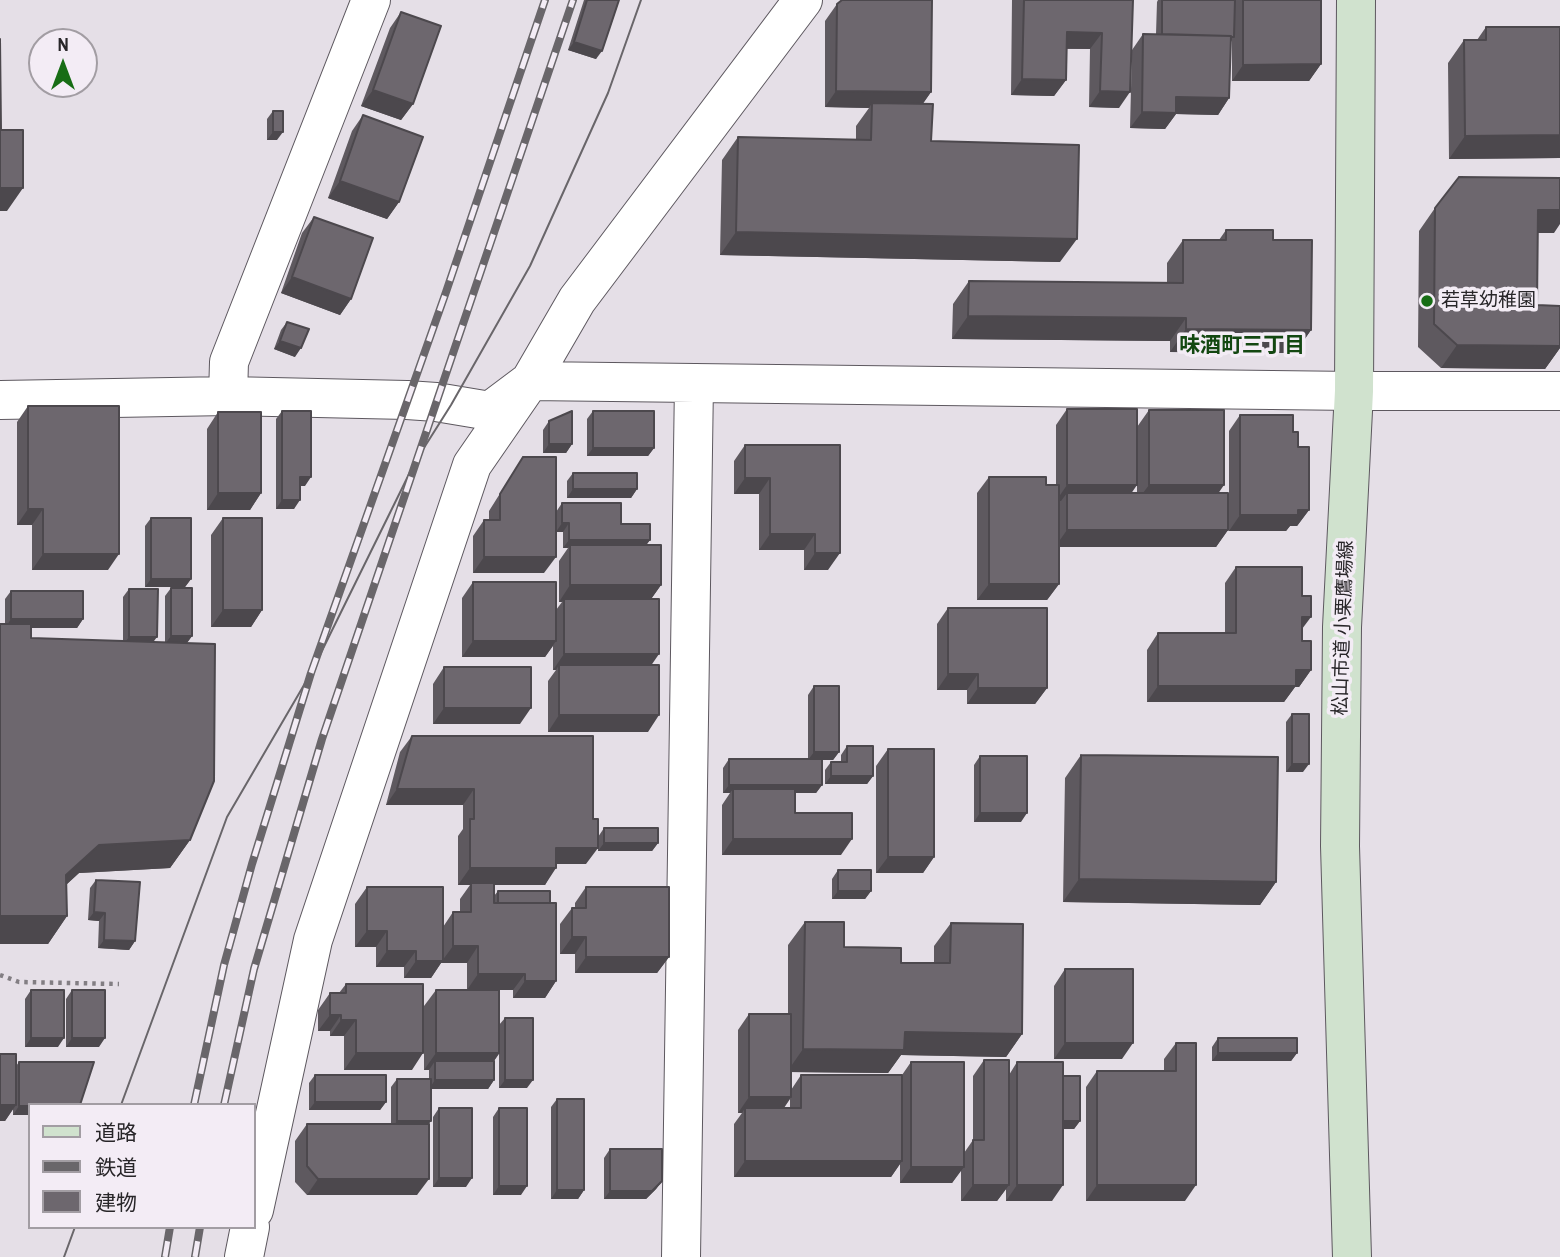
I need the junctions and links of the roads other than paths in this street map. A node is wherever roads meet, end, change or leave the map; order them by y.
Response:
1 (371, 0) edge
2 (803, 0) edge
3 (1356, 0) edge
4 (530, 381) junction
5 (694, 383) junction
6 (1354, 391) junction
7 (1560, 391) edge
8 (228, 396) junction
9 (0, 400) edge
10 (256, 1201) edge
11 (250, 1229) edge
12 (244, 1257) edge
13 (681, 1257) edge
14 (1352, 1257) edge

1 - 8 street
2 - 4 street
3 - 6 street, 松山市道 小栗鷹場線
4 - 5 street
4 - 8 street
4 - 10 street
5 - 6 street
5 - 13 street
6 - 7 street
6 - 14 street, 松山市道 小栗鷹場線
8 - 9 street
11 - 12 street

